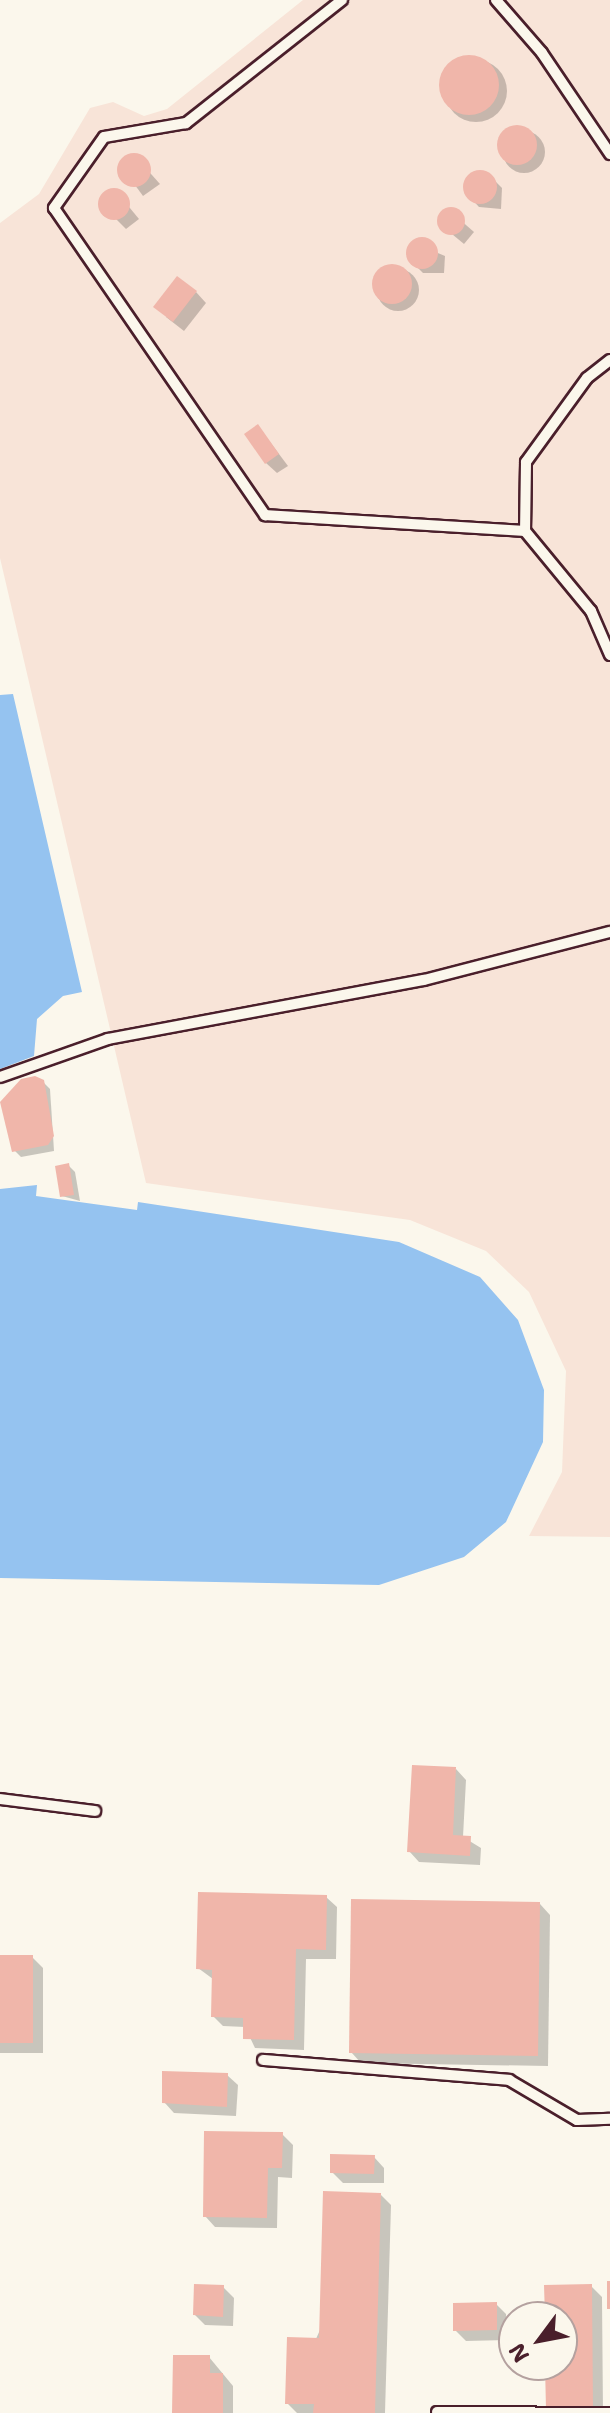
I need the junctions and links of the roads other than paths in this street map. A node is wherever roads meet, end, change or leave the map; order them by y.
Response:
1 (342, 0) edge
2 (496, 0) edge
3 (610, 154) edge
4 (610, 360) edge
5 (525, 531) junction
6 (610, 655) edge
7 (610, 932) edge
8 (0, 1077) edge
9 (0, 1799) edge
10 (95, 1811) dead end
11 (263, 2060) dead end
12 (610, 2119) edge
13 (437, 2412) edge
14 (610, 2413) edge

1 - 5 lane
2 - 3 lane
4 - 5 lane
5 - 6 lane
7 - 8 lane
9 - 10 lane
11 - 12 lane
13 - 14 lane

